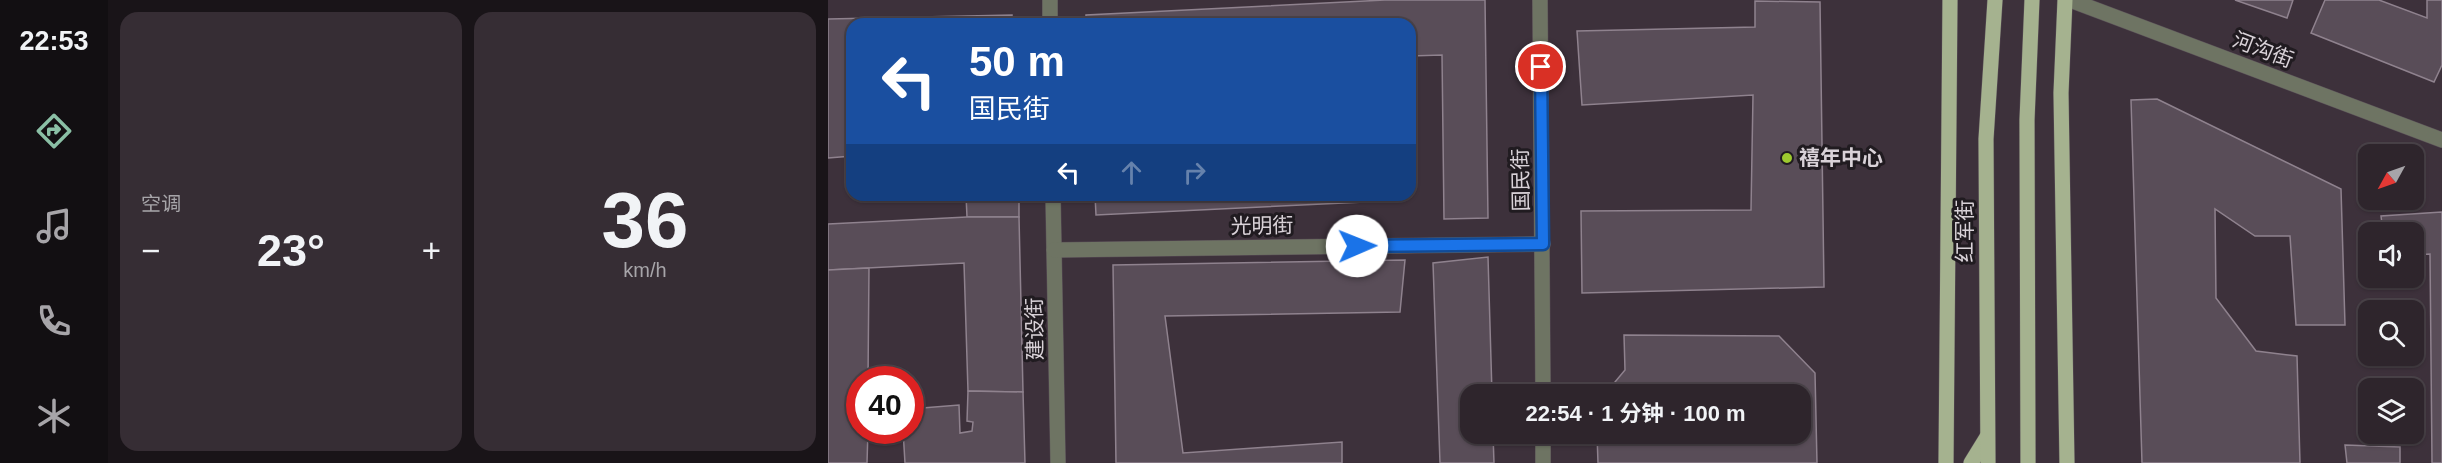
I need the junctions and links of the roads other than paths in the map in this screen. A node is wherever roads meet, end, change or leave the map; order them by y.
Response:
1 (1050, 0) edge
2 (1540, 0) edge
3 (1950, 0) edge
4 (1995, 0) edge
5 (2032, 0) edge
6 (2067, 0) edge
7 (1050, 18) edge
8 (2442, 140) edge
9 (1053, 201) edge
10 (1543, 244) junction
11 (1054, 250) junction
12 (1543, 384) edge
13 (1987, 437) junction
14 (1543, 444) edge
15 (1058, 463) edge
16 (1543, 463) edge
17 (1946, 463) edge
18 (1971, 463) edge
19 (1988, 463) edge
20 (2028, 463) edge
21 (2067, 463) edge

1 - 7 street
2 - 10 street, 国民街
3 - 17 main road, 红军街
4 - 13 main road, 红军街
5 - 20 main road
6 - 8 street, 河沟街
6 - 21 main road
9 - 11 street, 建设街
10 - 11 street, 光明街
10 - 12 street, 国民街
11 - 15 street, 建设街
13 - 18 main road
13 - 19 main road, 红军街
14 - 16 street

